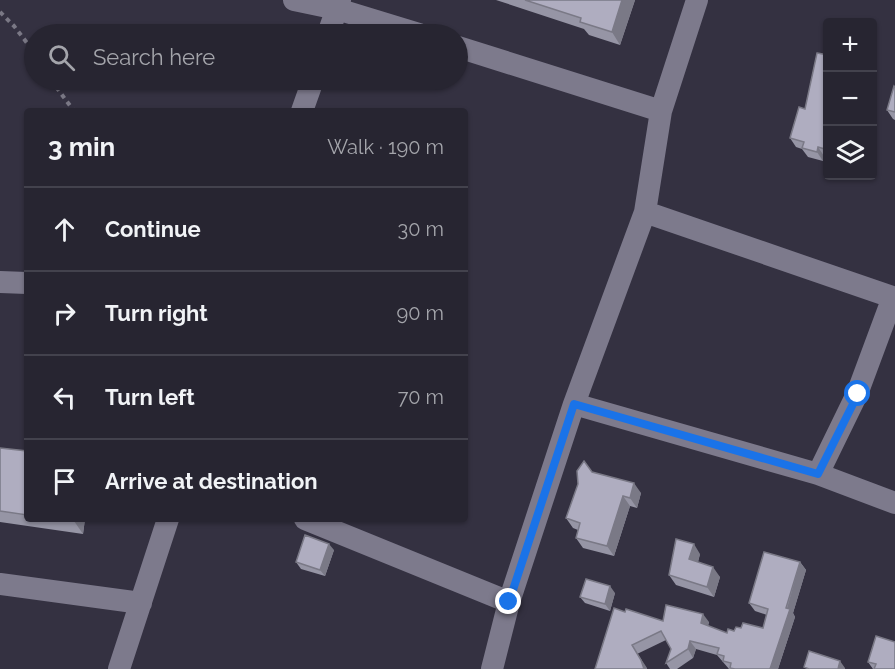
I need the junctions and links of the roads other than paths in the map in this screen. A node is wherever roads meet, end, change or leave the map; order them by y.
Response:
1 (294, 0) edge
2 (697, 0) edge
3 (339, 4) edge
4 (332, 24) edge
5 (392, 24) edge
6 (468, 49) edge
7 (309, 90) edge
8 (303, 108) edge
9 (661, 111) junction
10 (645, 212) junction
11 (0, 282) edge
12 (24, 283) edge
13 (894, 297) edge
14 (574, 404) junction
15 (818, 474) junction
16 (895, 503) edge
17 (167, 522) edge
18 (312, 522) edge
19 (0, 584) edge
20 (509, 602) junction
21 (141, 603) junction
22 (119, 669) edge
23 (492, 669) edge

1 - 3 street
2 - 9 street
3 - 4 street
3 - 5 street
6 - 9 street
7 - 8 street
9 - 10 street
10 - 13 street
10 - 14 street
11 - 12 street
13 - 15 street
14 - 15 street
14 - 20 street
15 - 16 street
17 - 21 street
18 - 20 street
19 - 21 street
20 - 23 street
21 - 22 street

